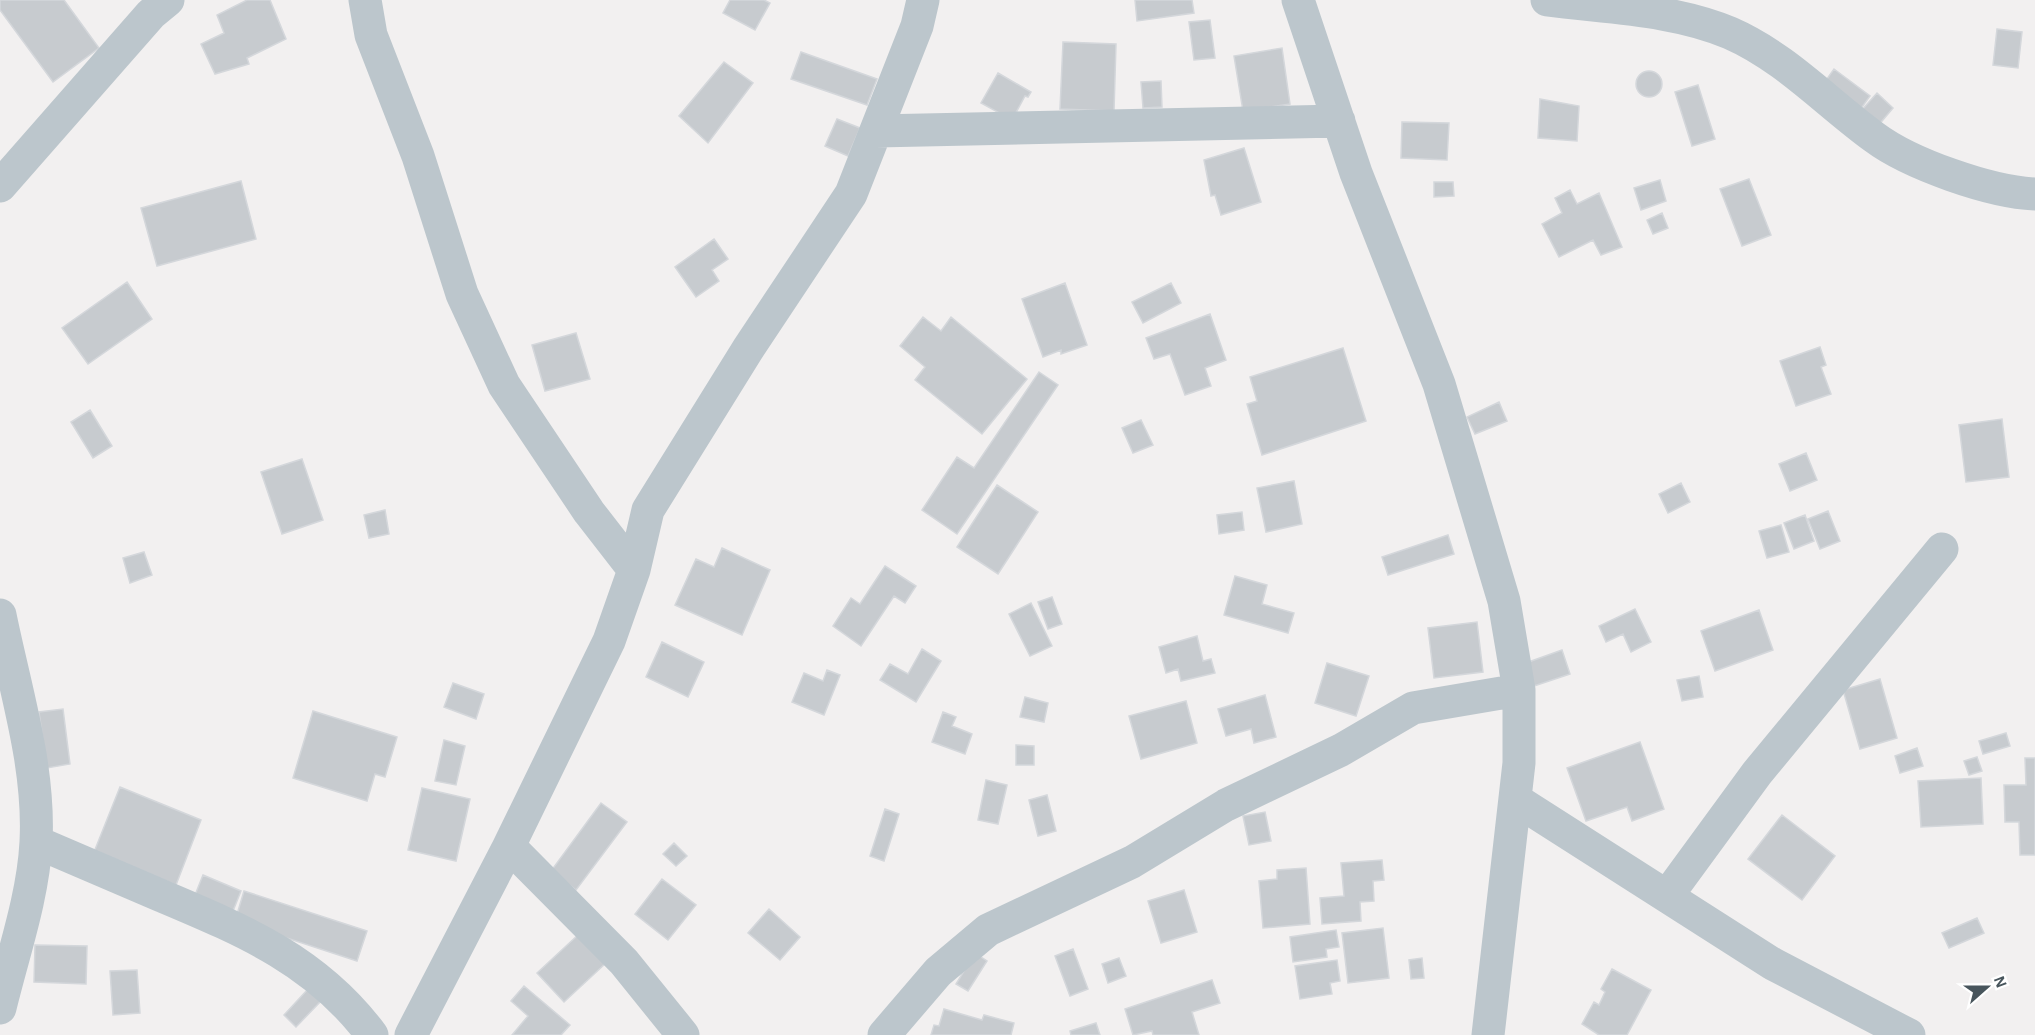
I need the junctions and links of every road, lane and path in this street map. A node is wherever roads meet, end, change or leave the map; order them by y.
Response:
1 (168, 0) edge
2 (364, 0) edge
3 (923, 0) edge
4 (1298, 0) edge
5 (1547, 0) edge
6 (1339, 122) junction
7 (876, 131) junction
8 (0, 186) edge
9 (2035, 194) edge
10 (1942, 549) dead end
11 (634, 570) junction
12 (0, 615) edge
13 (1519, 690) junction
14 (1516, 800) junction
15 (36, 842) junction
16 (509, 846) junction
17 (1667, 896) junction
18 (0, 1008) edge
19 (372, 1035) edge
20 (411, 1035) edge
21 (683, 1035) edge
22 (884, 1035) edge
23 (1488, 1035) edge
24 (1909, 1035) edge

1 - 8 street
2 - 11 street
3 - 7 street
4 - 6 street
5 - 9 street
6 - 7 street
6 - 13 street
7 - 11 street
10 - 17 street
11 - 16 street
12 - 15 street
13 - 14 street
13 - 22 street
14 - 17 street
14 - 23 street
15 - 18 street
15 - 19 street
16 - 20 street
16 - 21 street
17 - 24 street

